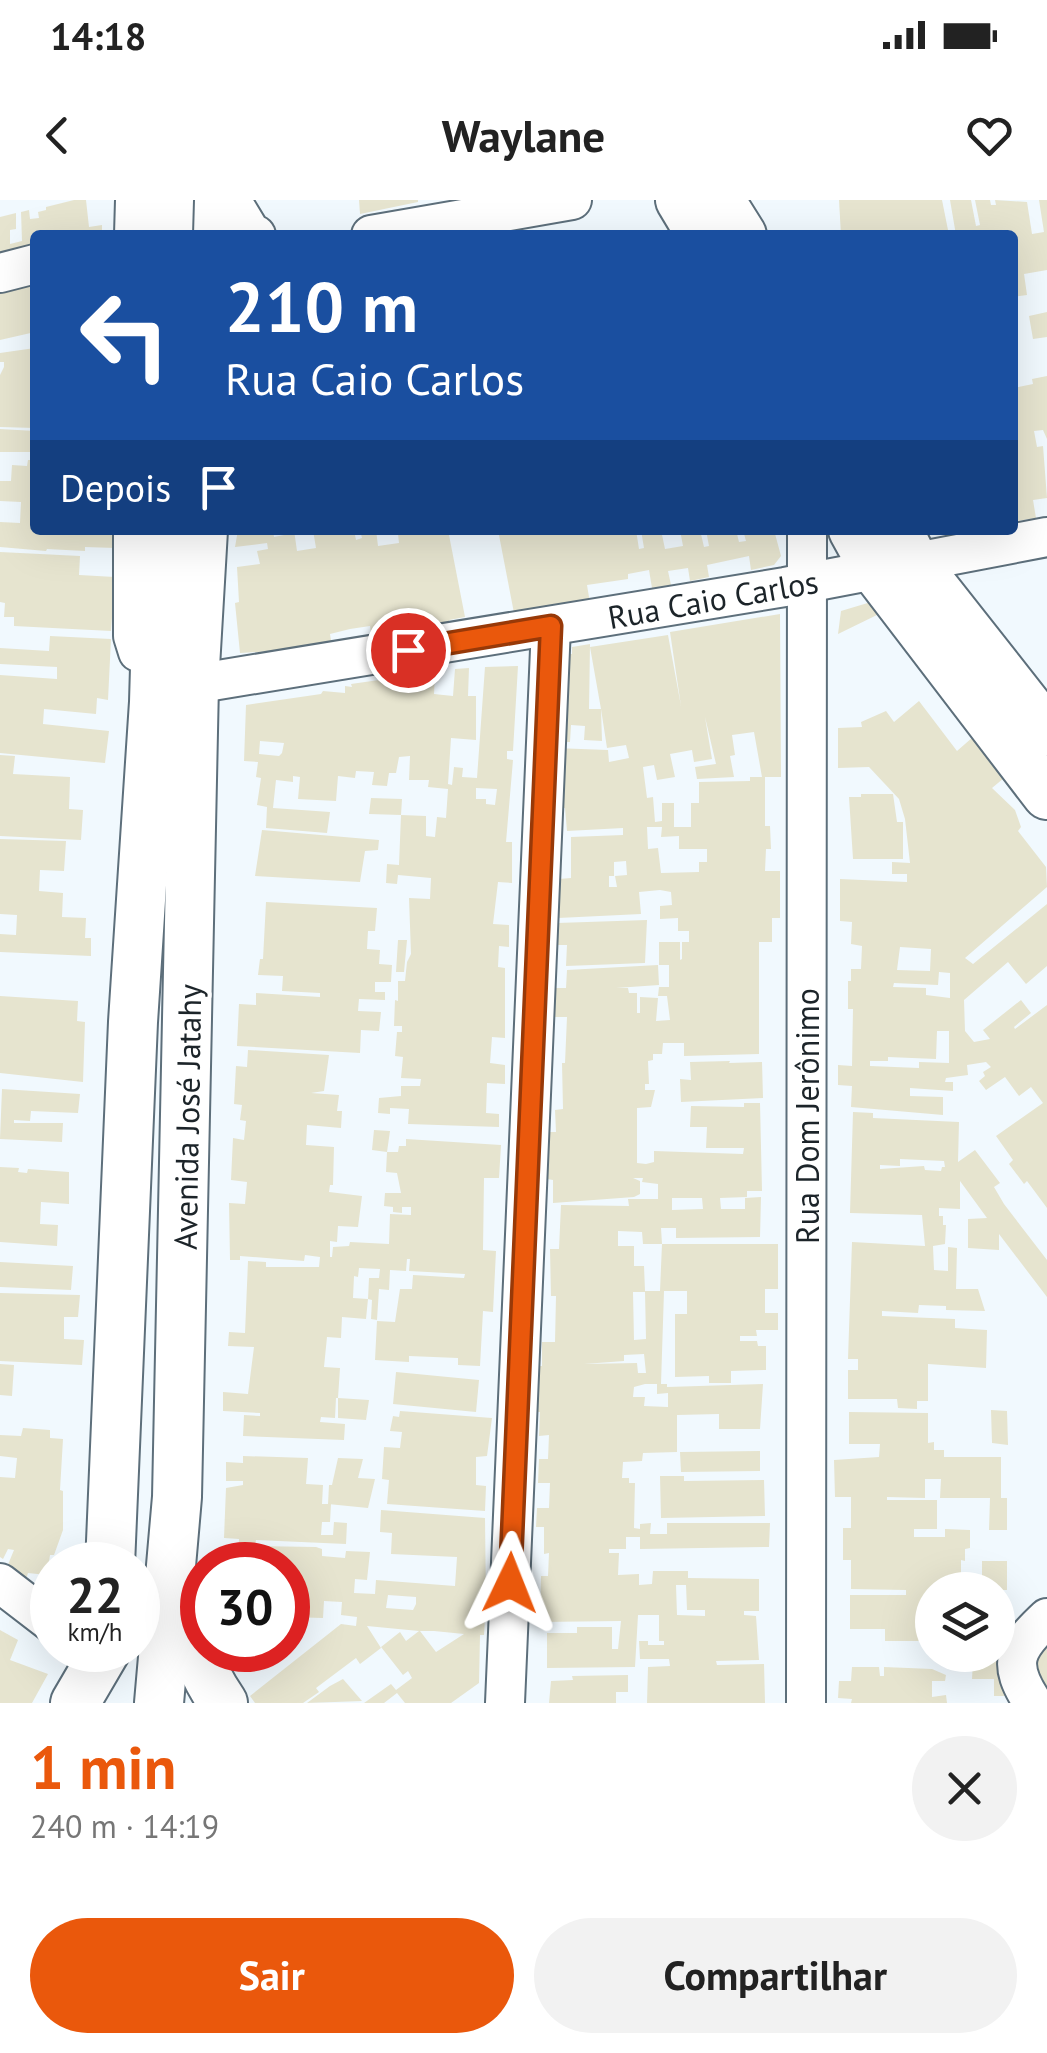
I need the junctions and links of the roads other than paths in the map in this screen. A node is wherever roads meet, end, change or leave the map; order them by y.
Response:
1 (135, 200) edge
2 (169, 200) edge
3 (219, 200) edge
4 (231, 200) edge
5 (572, 200) edge
6 (680, 200) edge
7 (720, 200) edge
8 (134, 230) edge
9 (168, 230) edge
10 (218, 230) edge
11 (252, 230) edge
12 (400, 230) edge
13 (698, 230) edge
14 (739, 230) edge
15 (30, 265) edge
16 (0, 272) edge
17 (134, 535) edge
18 (159, 535) edge
19 (203, 535) edge
20 (807, 535) edge
21 (1047, 537) edge
22 (885, 548) edge
23 (809, 583) junction
24 (551, 626) junction
25 (174, 693) junction
26 (1047, 731) edge
27 (1047, 795) edge
28 (178, 1496) junction
29 (111, 1542) edge
30 (0, 1583) edge
31 (30, 1606) edge
32 (1047, 1618) edge
33 (94, 1672) edge
34 (106, 1672) edge
35 (75, 1703) edge
36 (104, 1703) edge
37 (159, 1703) edge
38 (223, 1703) edge
39 (506, 1703) edge
40 (806, 1703) edge
41 (1033, 1703) edge

1 - 8 street
2 - 9 main road
3 - 10 main road
4 - 11 street
5 - 12 street
6 - 13 main road
7 - 14 main road
15 - 16 street
17 - 25 street, Avenida José Jatahy
18 - 25 main road, Avenida José Jatahy
19 - 25 main road, Avenida José Jatahy
20 - 23 street, Rua Dom Jerônimo
21 - 22 street, Rua Caio Carlos
22 - 23 street, Rua Caio Carlos
22 - 26 main road
22 - 27 main road
23 - 24 street, Rua Caio Carlos
23 - 40 street, Rua Dom Jerônimo
24 - 25 street, Rua Caio Carlos
24 - 39 street
25 - 28 main road, Avenida José Jatahy
25 - 29 main road, Avenida José Jatahy
28 - 37 main road, Avenida José Jatahy
28 - 38 main road
30 - 31 street
32 - 41 street
33 - 35 main road
34 - 36 main road

